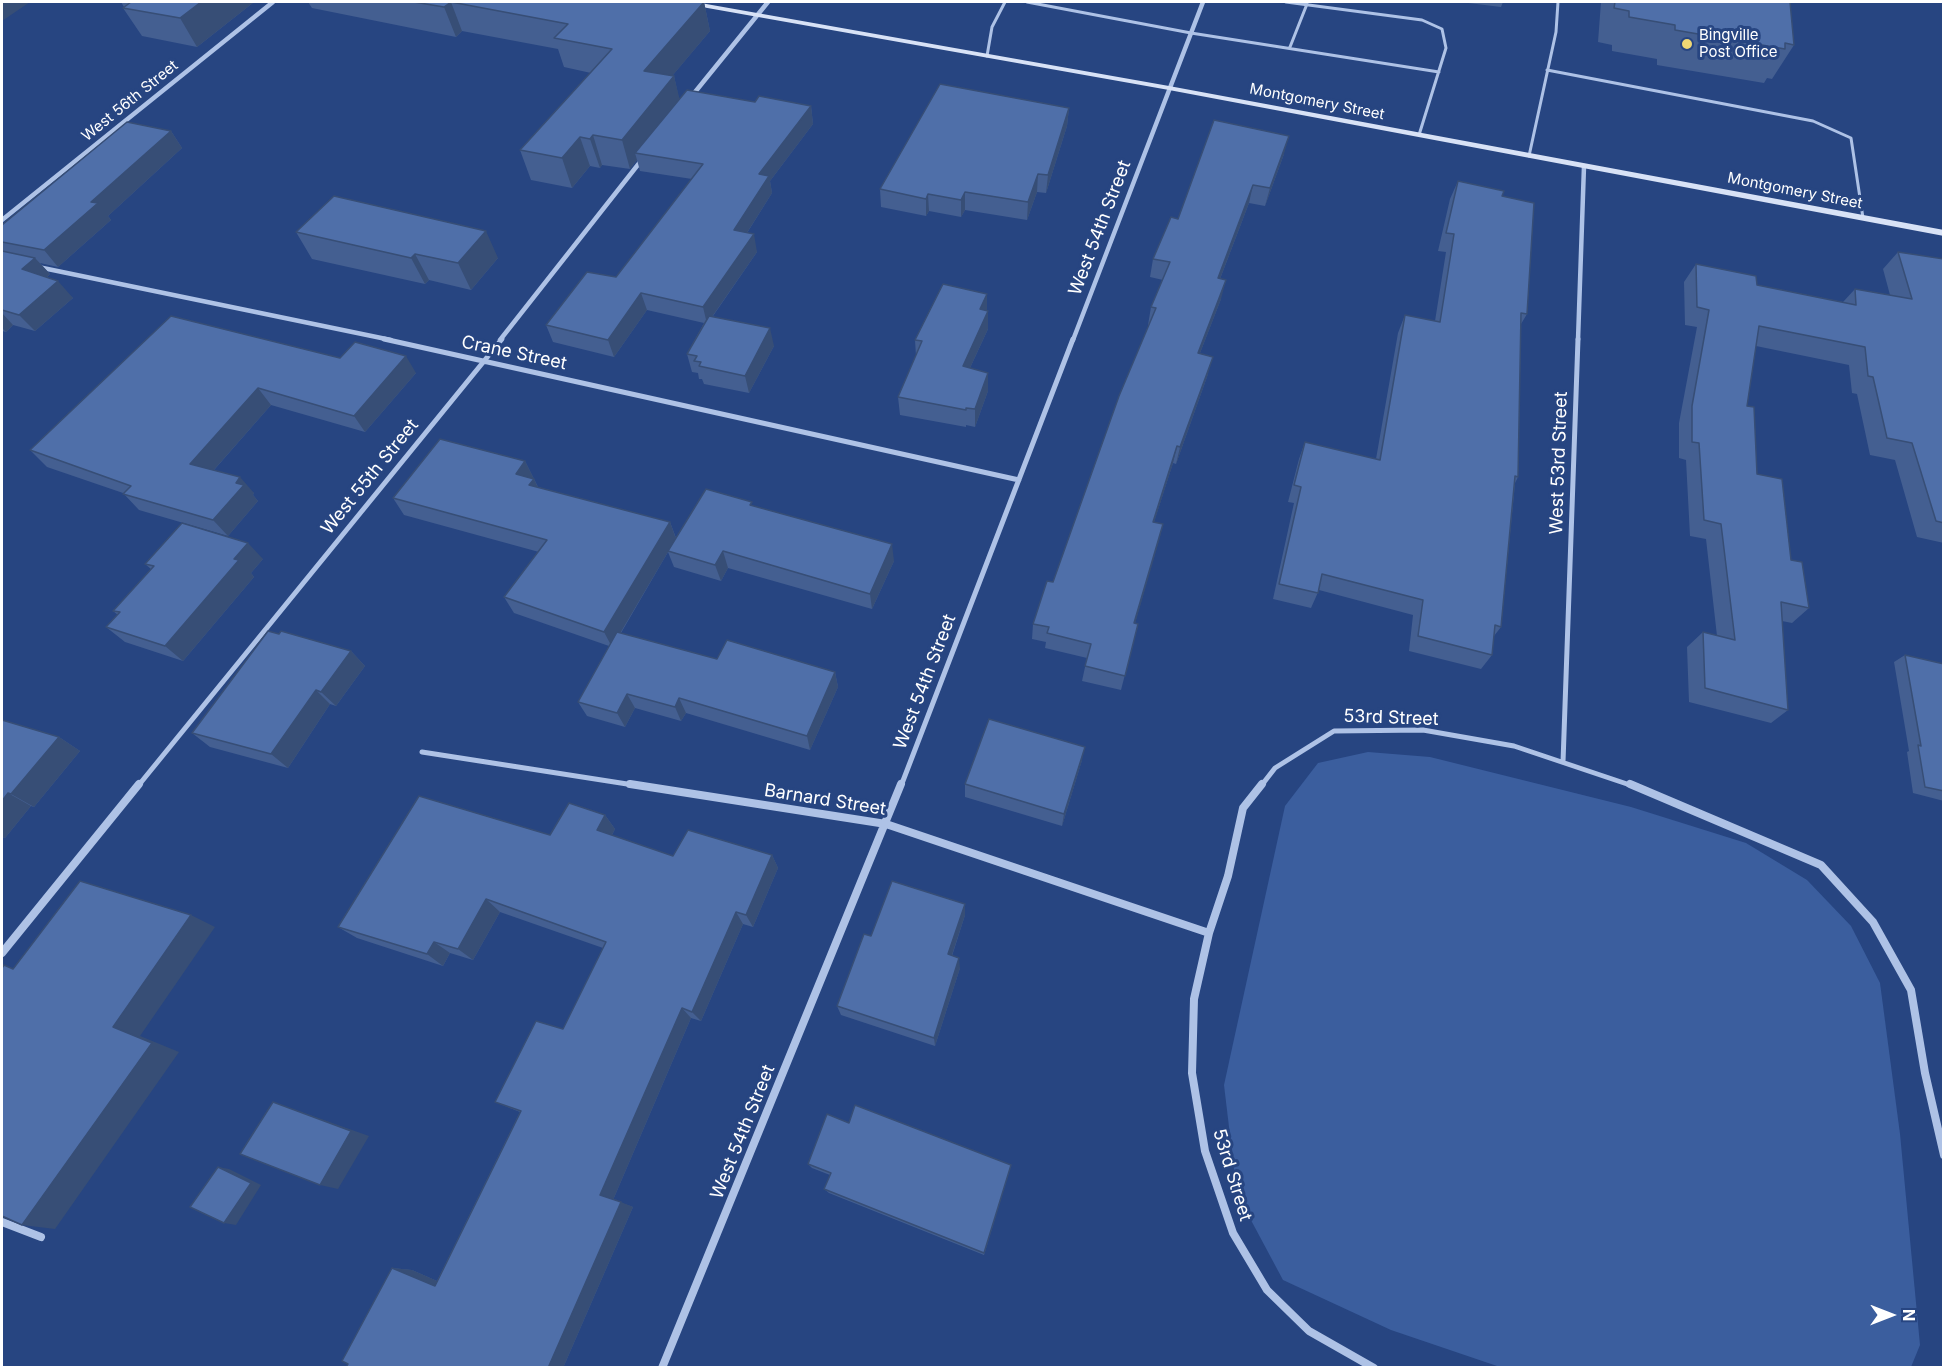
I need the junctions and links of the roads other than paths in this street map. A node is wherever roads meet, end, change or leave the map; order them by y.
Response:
1 (273, 2) edge
2 (685, 2) edge
3 (768, 2) edge
4 (1005, 2) edge
5 (1027, 2) edge
6 (1203, 2) edge
7 (1287, 2) edge
8 (1558, 2) edge
9 (1307, 4) junction
10 (756, 15) junction
11 (1191, 33) junction
12 (1290, 47) junction
13 (987, 56) junction
14 (1547, 70) junction
15 (1439, 72) junction
16 (1169, 88) junction
17 (688, 101) edge
18 (1419, 135) junction
19 (652, 147) edge
20 (1529, 156) junction
21 (1584, 166) junction
22 (1863, 218) junction
23 (2, 220) edge
24 (1944, 232) edge
25 (36, 267) edge
26 (485, 360) junction
27 (1019, 480) junction
28 (422, 752) dead end
29 (1563, 762) junction
30 (886, 824) junction
31 (1209, 933) junction
32 (2, 953) edge
33 (1944, 1155) edge
34 (2, 1222) edge
35 (41, 1237) dead end
36 (662, 1368) edge
37 (1374, 1368) edge

1 - 23 street, West 56th Street
2 - 10 main road, Montgomery Street
3 - 10 street
4 - 13 lane
5 - 11 lane
6 - 11 street, West 54th Street
7 - 9 lane
8 - 14 lane
9 - 12 lane
9 - 15 lane
10 - 13 main road, Montgomery Street
10 - 17 street
11 - 12 lane
11 - 16 street, West 54th Street
12 - 15 lane
13 - 16 main road, Montgomery Street
14 - 20 lane
14 - 22 lane
15 - 18 lane
16 - 18 main road, Montgomery Street
16 - 27 street, West 54th Street
18 - 20 main road, Montgomery Street
19 - 26 street, West 55th Street
20 - 21 main road, Montgomery Street
21 - 22 main road, Montgomery Street
21 - 29 street, West 53rd Street
22 - 24 main road, Montgomery Street
25 - 26 street, Crane Street
26 - 27 street, Crane Street
26 - 32 street, West 55th Street
27 - 30 street, West 54th Street
28 - 30 street, Barnard Street
29 - 31 street, 53rd Street
29 - 33 street, 53rd Street
30 - 31 street, Barnard Street
30 - 36 street, West 54th Street
31 - 37 street, 53rd Street
34 - 35 street

